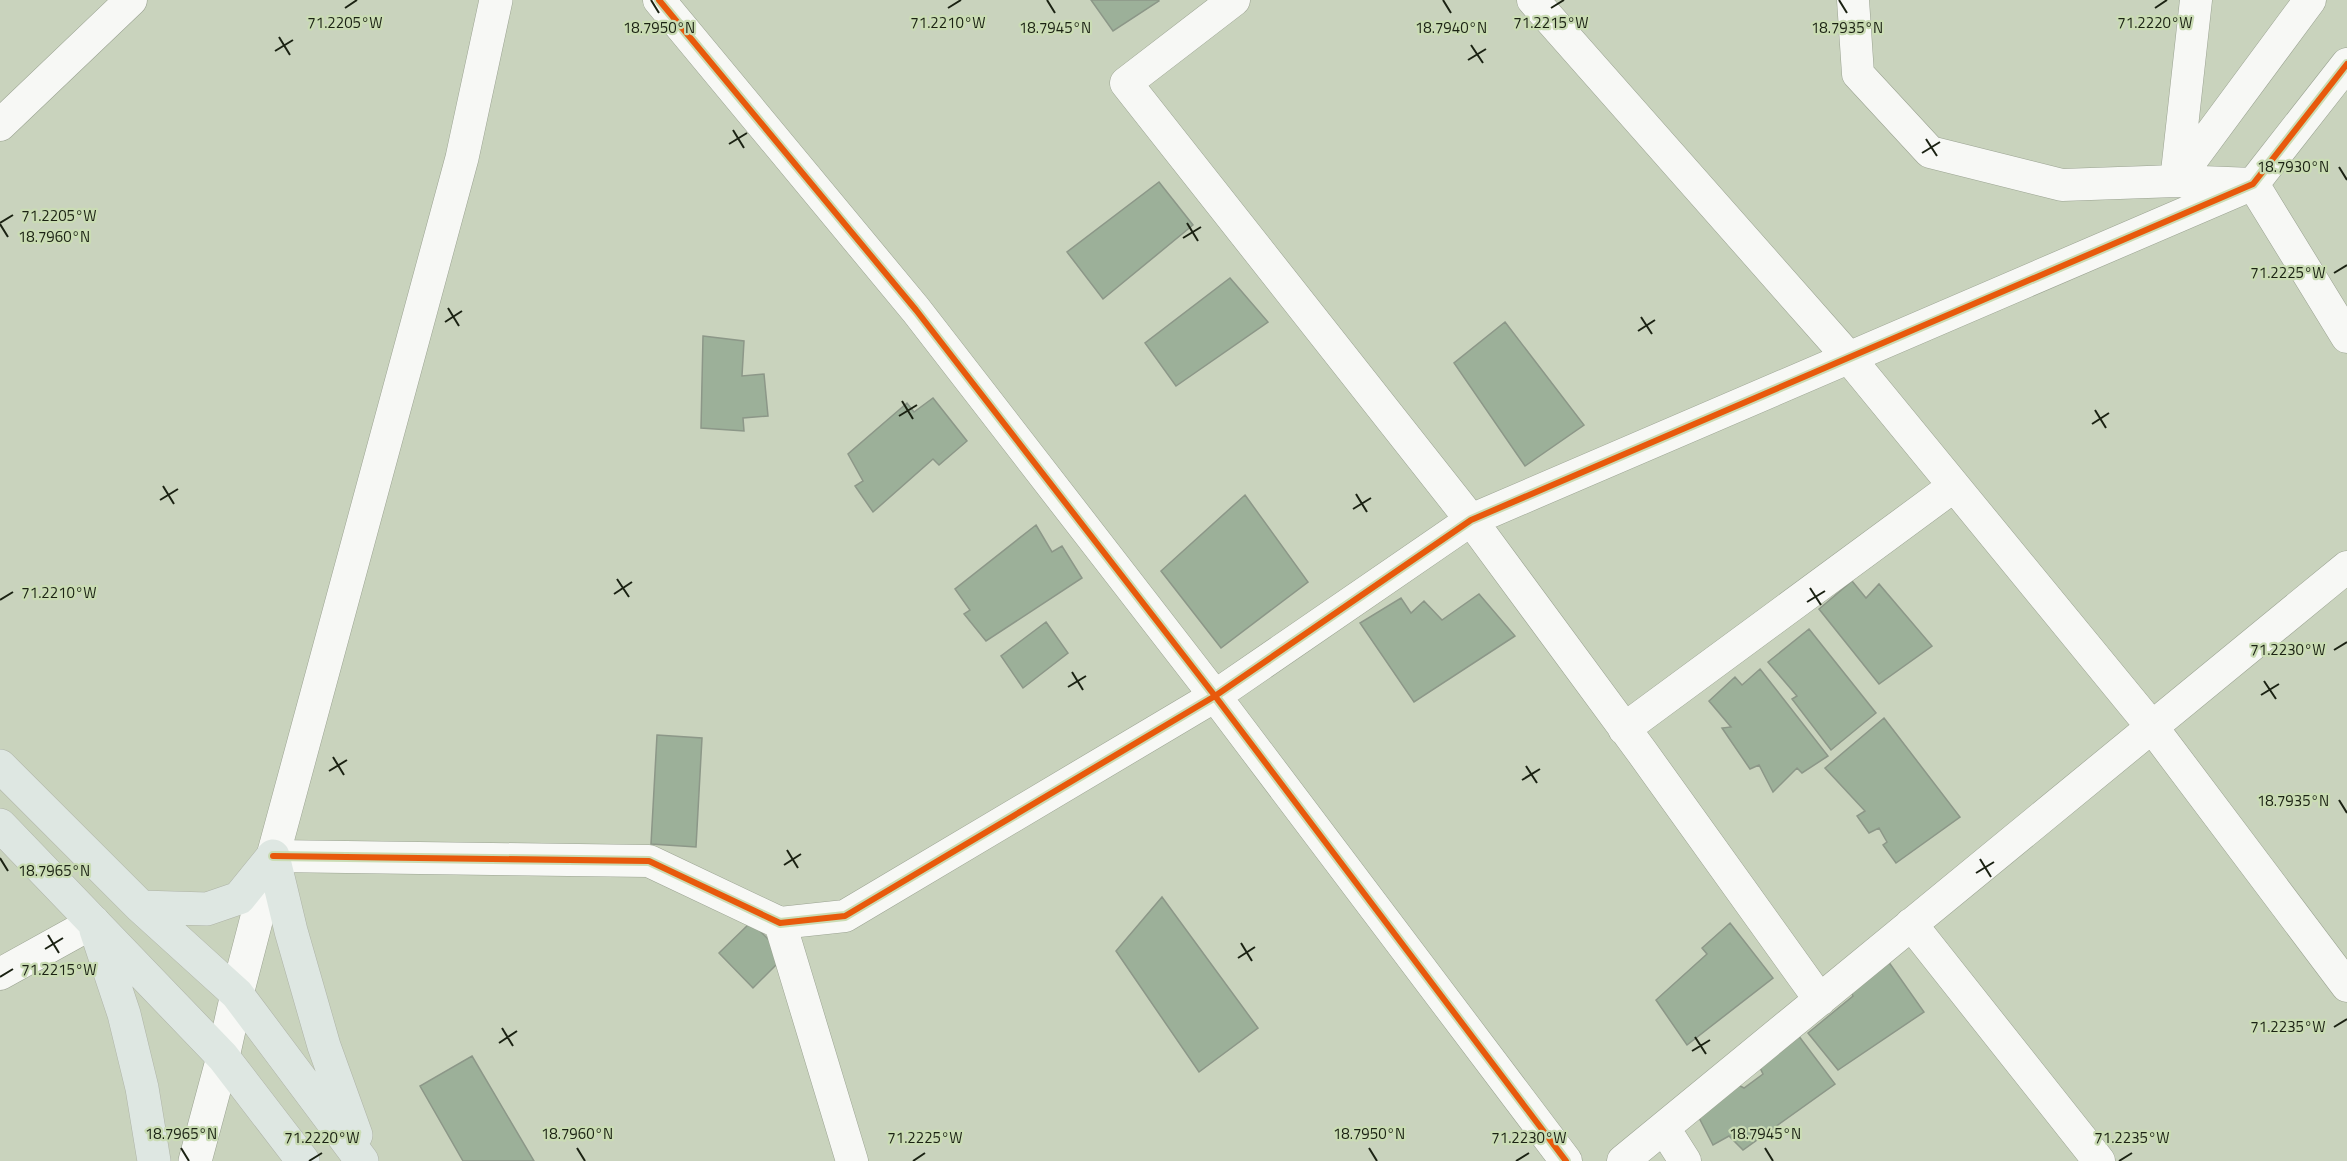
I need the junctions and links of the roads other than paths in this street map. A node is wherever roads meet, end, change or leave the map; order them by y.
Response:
1 (131, 0) edge
2 (496, 0) edge
3 (659, 0) edge
4 (1234, 0) edge
5 (1533, 0) edge
6 (1853, 0) edge
7 (2196, 0) edge
8 (2310, 0) edge
9 (2347, 64) edge
10 (0, 125) edge
11 (2176, 181) junction
12 (2253, 184) junction
13 (2347, 337) edge
14 (1850, 359) junction
15 (1954, 486) junction
16 (1471, 520) junction
17 (2347, 567) edge
18 (1215, 696) junction
19 (2152, 728) junction
20 (1624, 729) junction
21 (0, 766) edge
22 (0, 825) edge
23 (273, 855) junction
24 (141, 907) junction
25 (94, 922) junction
26 (780, 923) junction
27 (1911, 924) junction
28 (0, 974) edge
29 (2347, 986) edge
30 (237, 994) junction
31 (1820, 1000) junction
32 (223, 1057) junction
33 (1664, 1128) junction
34 (154, 1161) edge
35 (195, 1161) edge
36 (303, 1161) edge
37 (364, 1161) edge
38 (852, 1161) edge
39 (1566, 1161) edge
40 (1623, 1161) edge
41 (1685, 1161) edge
42 (2099, 1161) edge

1 - 10 street
2 - 23 main road
3 - 18 street
4 - 16 street
5 - 14 street
6 - 11 street
7 - 11 street
8 - 11 street
9 - 12 street
11 - 12 street
12 - 13 street
12 - 14 street
14 - 15 street
14 - 16 street
15 - 19 street
15 - 20 street
16 - 18 street
16 - 20 street
17 - 19 street
18 - 26 street
18 - 39 street
19 - 27 street
19 - 29 street
20 - 31 street
21 - 24 main road
22 - 25 main road
23 - 24 main road
23 - 26 street
23 - 30 main road
23 - 37 main road
24 - 30 main road
25 - 28 street
25 - 32 main road
25 - 34 main road
26 - 38 street
27 - 31 street
27 - 42 street
30 - 32 main road
30 - 37 main road
31 - 33 street
32 - 35 main road
32 - 36 main road
33 - 40 street
33 - 41 street

